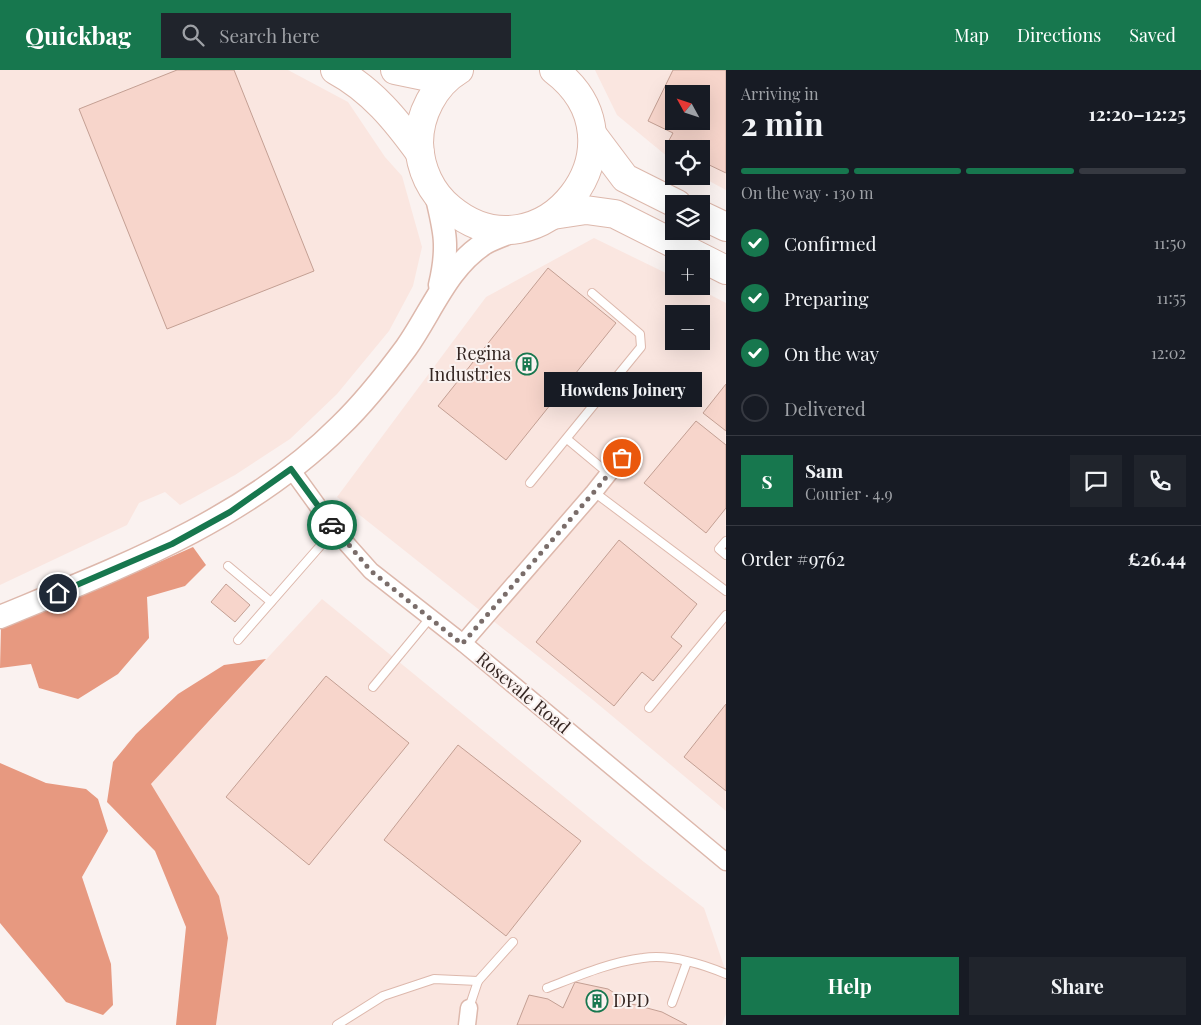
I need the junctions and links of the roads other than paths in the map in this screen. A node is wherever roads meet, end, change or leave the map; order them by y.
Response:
1 (335, 70) edge
2 (396, 70) edge
3 (554, 70) edge
4 (569, 70) edge
5 (457, 71) edge
6 (580, 98) junction
7 (592, 134) junction
8 (420, 153) junction
9 (436, 194) junction
10 (665, 198) edge
11 (553, 215) junction
12 (710, 219) edge
13 (526, 227) junction
14 (726, 227) edge
15 (726, 270) edge
16 (592, 293) dead end
17 (438, 296) junction
18 (567, 439) junction
19 (622, 458) dead end
20 (291, 469) junction
21 (609, 474) junction
22 (530, 482) dead end
23 (594, 492) junction
24 (334, 528) junction
25 (726, 541) edge
26 (726, 555) edge
27 (228, 566) dead end
28 (726, 591) edge
29 (270, 602) junction
30 (726, 615) edge
31 (0, 617) edge
32 (430, 618) junction
33 (238, 640) dead end
34 (462, 644) junction
35 (373, 687) dead end
36 (649, 708) dead end
37 (726, 862) edge
38 (513, 942) dead end
39 (686, 962) junction
40 (726, 974) edge
41 (478, 981) junction
42 (547, 988) dead end
43 (672, 1003) dead end
44 (469, 1008) joint
45 (337, 1025) edge
46 (467, 1025) edge

1 - 8 highway
2 - 5 highway
3 - 6 highway
4 - 6 street
5 - 8 highway
6 - 7 highway
7 - 10 highway
7 - 11 highway
8 - 9 highway
9 - 13 highway
9 - 17 street
11 - 13 highway
11 - 15 highway
12 - 14 highway
13 - 17 street
16 - 18 lane
17 - 20 street
18 - 21 lane
18 - 22 lane
19 - 21 street
20 - 24 street, Rosevale Road
20 - 31 street
21 - 23 street
23 - 28 lane
23 - 34 street
24 - 29 lane
24 - 32 street, Rosevale Road
25 - 26 lane
27 - 29 lane
29 - 33 lane
30 - 36 lane
32 - 34 street, Rosevale Road
32 - 35 lane
34 - 37 street, Rosevale Road
38 - 41 lane
39 - 40 lane
39 - 42 lane
39 - 43 lane
41 - 44 lane
41 - 45 lane
44 - 46 street

